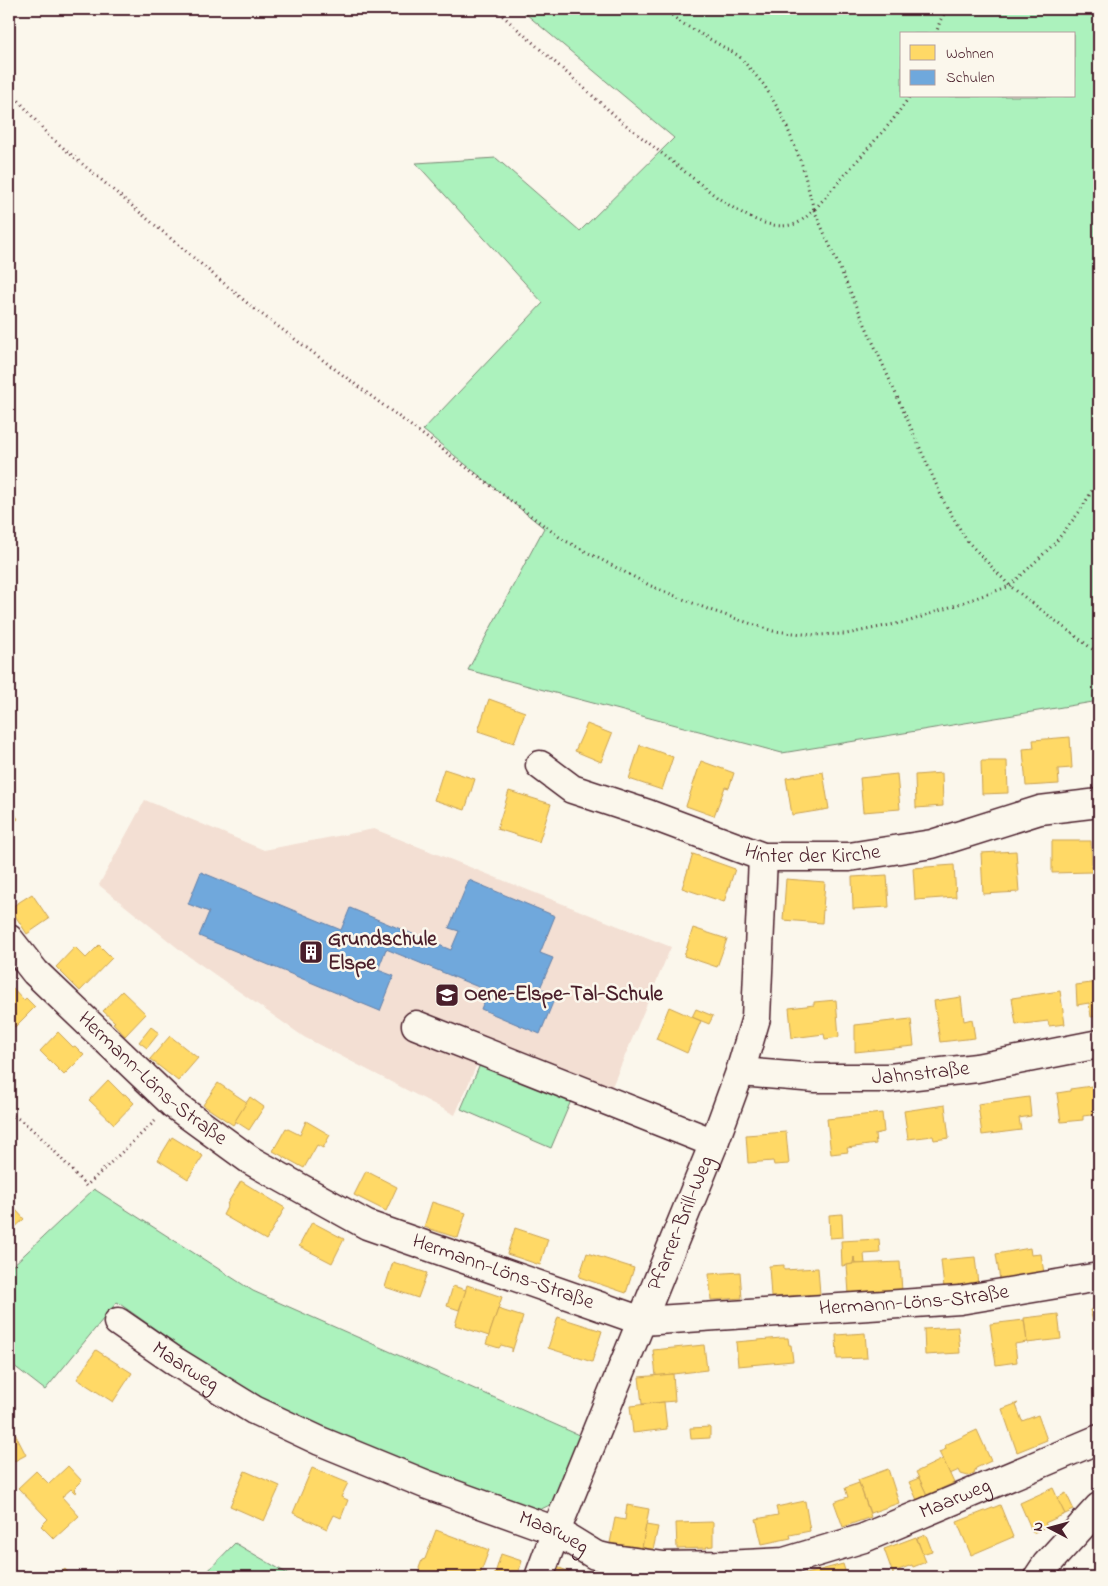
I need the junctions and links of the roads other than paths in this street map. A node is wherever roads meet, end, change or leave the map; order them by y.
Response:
1 (540, 765) dead end
2 (1098, 803) edge
3 (763, 856) junction
4 (9, 939) edge
5 (416, 1025) dead end
6 (1099, 1044) edge
7 (740, 1072) junction
8 (714, 1142) junction
9 (1099, 1277) edge
10 (642, 1321) junction
11 (118, 1322) dead end
12 (1099, 1439) edge
13 (1099, 1507) edge
14 (556, 1531) junction
15 (539, 1577) edge
16 (1038, 1577) edge

1 - 3 street, Hinter der Kirche
2 - 3 street, Hinter der Kirche
3 - 7 street, Pfarrer-Brill-Weg
4 - 10 street, Hermann-Löns-Straße
5 - 8 street
6 - 7 street, Jahnstraße
7 - 8 street, Pfarrer-Brill-Weg
8 - 10 street, Pfarrer-Brill-Weg
9 - 10 street, Hermann-Löns-Straße
10 - 14 street, Pfarrer-Brill-Weg
11 - 14 street, Maarweg
12 - 14 street, Maarweg
13 - 16 street
14 - 15 street, Pfarrer-Brill-Weg

